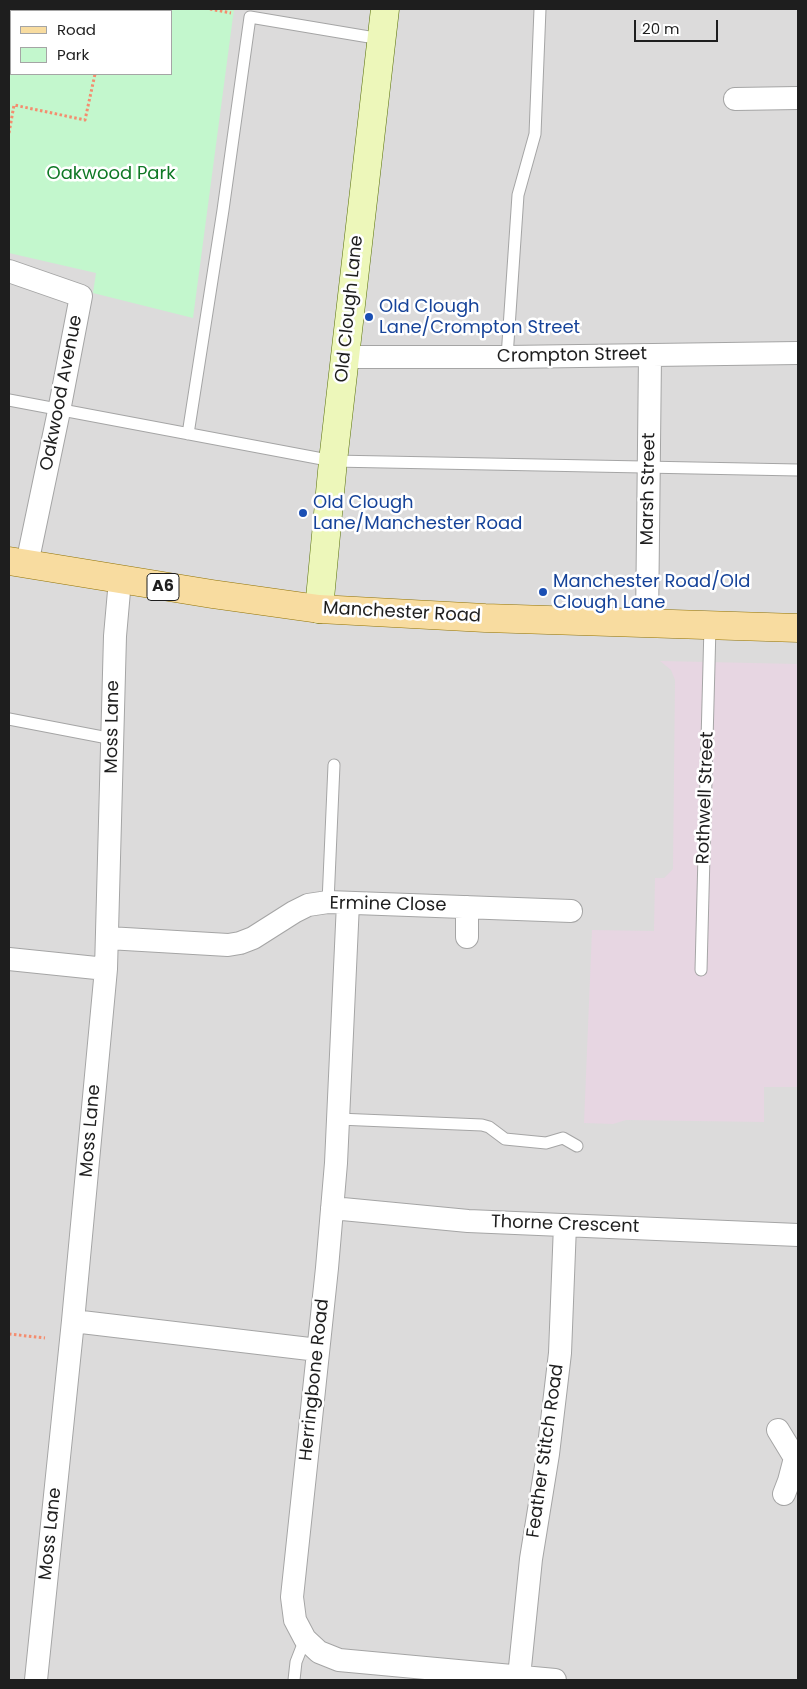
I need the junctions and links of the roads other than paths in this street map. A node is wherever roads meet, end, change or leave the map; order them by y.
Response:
1 (385, 9) edge
2 (540, 9) edge
3 (381, 39) junction
4 (798, 98) edge
5 (735, 99) dead end
6 (9, 271) edge
7 (798, 353) edge
8 (650, 356) junction
9 (345, 357) junction
10 (507, 357) junction
11 (9, 400) edge
12 (59, 411) junction
13 (188, 434) junction
14 (333, 461) junction
15 (649, 467) junction
16 (798, 470) edge
17 (18, 562) edge
18 (120, 580) junction
19 (319, 609) junction
20 (648, 623) junction
21 (710, 626) junction
22 (798, 628) edge
23 (9, 719) edge
24 (113, 739) junction
25 (334, 765) dead end
26 (338, 902) junction
27 (467, 907) junction
28 (571, 911) dead end
29 (467, 937) dead end
30 (108, 938) junction
31 (9, 959) edge
32 (106, 970) junction
33 (701, 970) dead end
34 (338, 1119) junction
35 (577, 1146) dead end
36 (332, 1208) junction
37 (565, 1225) junction
38 (798, 1235) edge
39 (72, 1331) junction
40 (318, 1350) junction
41 (778, 1430) dead end
42 (797, 1458) edge
43 (784, 1494) dead end
44 (305, 1639) junction
45 (519, 1677) junction
46 (36, 1680) edge
47 (294, 1680) edge
48 (555, 1680) edge

1 - 3 street, Old Clough Lane
2 - 10 lane
3 - 9 street, Old Clough Lane
3 - 13 lane
4 - 5 street
6 - 12 street, Oakwood Avenue
7 - 8 street, Crompton Street
8 - 10 street, Crompton Street
8 - 15 street, Marsh Street
9 - 10 street, Crompton Street
9 - 14 street, Old Clough Lane
11 - 12 lane
12 - 13 lane
12 - 17 street, Oakwood Avenue
13 - 14 lane
14 - 15 lane
14 - 19 street, Old Clough Lane
15 - 16 lane
15 - 20 street, Marsh Street
17 - 18 main road, Manchester Road / A6
18 - 19 main road, Manchester Road / A6
18 - 24 street, Moss Lane
19 - 20 main road, Manchester Road / A6
20 - 21 main road, Manchester Road / A6
21 - 22 main road, Manchester Road / A6
21 - 33 lane, Rothwell Street
23 - 24 lane
24 - 30 street, Moss Lane
25 - 26 lane
26 - 27 street, Ermine Close
26 - 30 street, Ermine Close
26 - 34 street, Herringbone Road
27 - 28 street, Ermine Close
27 - 29 street, Ermine Close
30 - 32 street, Moss Lane
31 - 32 street
32 - 39 street, Moss Lane
34 - 35 lane
34 - 36 street, Herringbone Road
36 - 37 street, Thorne Crescent
36 - 40 street, Herringbone Road
37 - 38 street, Thorne Crescent
37 - 45 street, Feather Stitch Road
39 - 40 street
39 - 46 street, Moss Lane
40 - 44 street, Herringbone Road
41 - 42 street
42 - 43 street
44 - 45 street
44 - 47 lane
45 - 48 street

